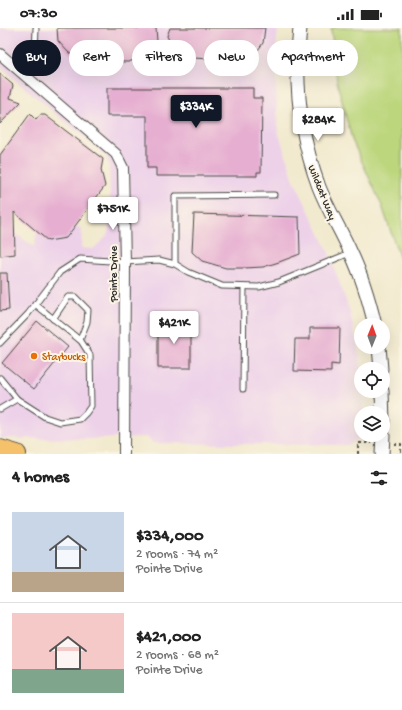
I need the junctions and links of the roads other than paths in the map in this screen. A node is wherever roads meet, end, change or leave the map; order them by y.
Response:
1 (36, 28) edge
2 (300, 28) edge
3 (0, 54) edge
4 (27, 77) junction
5 (274, 195) dead end
6 (351, 253) junction
7 (125, 262) junction
8 (175, 264) junction
9 (244, 287) junction
10 (35, 304) junction
11 (374, 318) edge
12 (53, 319) junction
13 (80, 340) junction
14 (0, 343) edge
15 (0, 378) edge
16 (243, 389) dead end
17 (17, 399) junction
18 (0, 409) edge
19 (383, 442) edge
20 (0, 449) edge
21 (17, 454) edge
22 (124, 454) edge
23 (382, 454) edge

1 - 4 lane
2 - 6 street, Wildcat Way
3 - 4 street, Pointe Drive
4 - 7 street, Pointe Drive
5 - 8 lane
6 - 9 lane
6 - 11 street, Wildcat Way
7 - 8 lane
7 - 10 lane
7 - 22 street, Pointe Drive
8 - 9 lane
9 - 16 lane
10 - 12 lane
10 - 14 lane
12 - 13 lane
12 - 13 lane
13 - 17 lane
15 - 17 lane
17 - 18 lane
19 - 23 street
20 - 21 highway

